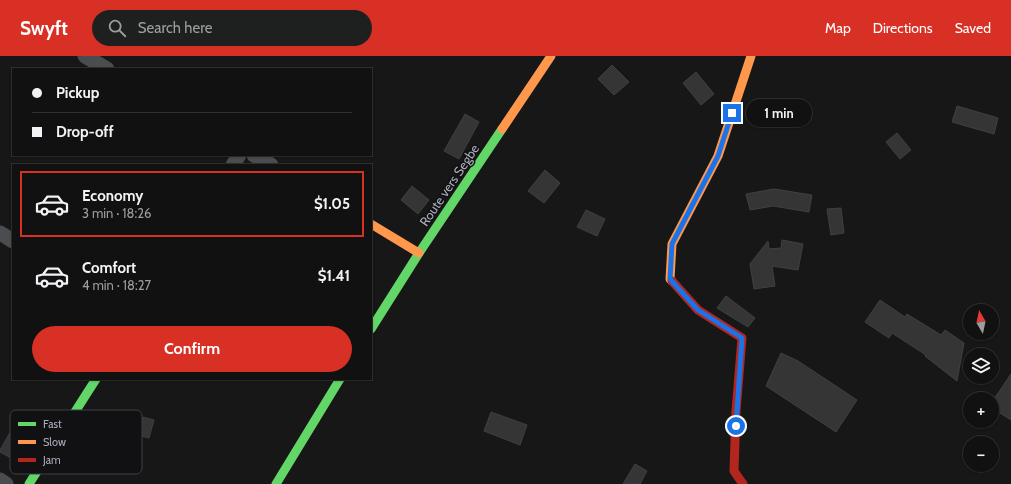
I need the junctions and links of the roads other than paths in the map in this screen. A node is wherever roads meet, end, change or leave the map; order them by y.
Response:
1 (85, 56) edge
2 (551, 56) edge
3 (751, 56) edge
4 (105, 68) edge
5 (256, 156) edge
6 (269, 164) edge
7 (372, 225) edge
8 (0, 233) edge
9 (12, 240) edge
10 (419, 252) junction
11 (372, 328) edge
12 (95, 380) edge
13 (339, 380) edge
14 (76, 410) edge
15 (35, 474) edge
16 (0, 480) edge
17 (6, 484) edge
18 (29, 484) edge
19 (276, 484) edge
20 (743, 484) edge

1 - 4 street
2 - 10 street, Route vers Segbe
3 - 20 street
5 - 6 street
7 - 10 street
8 - 9 street
10 - 11 street, Route vers Segbe
12 - 14 street
13 - 19 street
15 - 18 street
16 - 17 street

